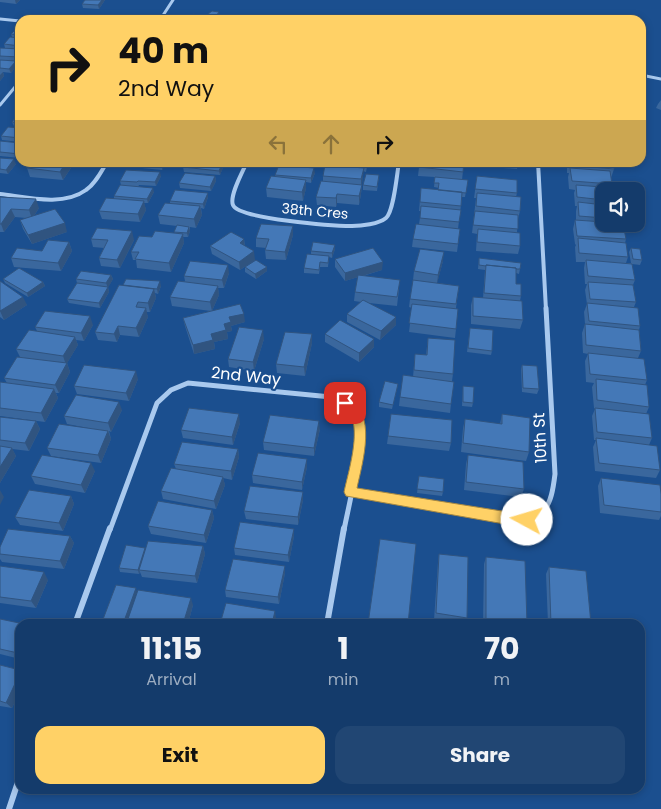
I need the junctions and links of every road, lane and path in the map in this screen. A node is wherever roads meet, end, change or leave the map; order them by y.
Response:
1 (173, 0) edge
2 (163, 15) edge
3 (0, 19) edge
4 (15, 20) edge
5 (646, 76) edge
6 (661, 79) edge
7 (15, 87) edge
8 (0, 105) edge
9 (103, 167) edge
10 (245, 167) edge
11 (398, 167) edge
12 (538, 167) edge
13 (0, 194) edge
14 (350, 492) junction
15 (77, 619) edge
16 (328, 619) edge
17 (15, 791) edge
18 (9, 809) edge

1 - 2 street
3 - 4 street
5 - 6 street
7 - 8 street
9 - 13 street
10 - 11 street, 38th Cres
12 - 14 street, 10th St
14 - 15 street, 2nd Way
14 - 16 street, 2nd Way
17 - 18 street

